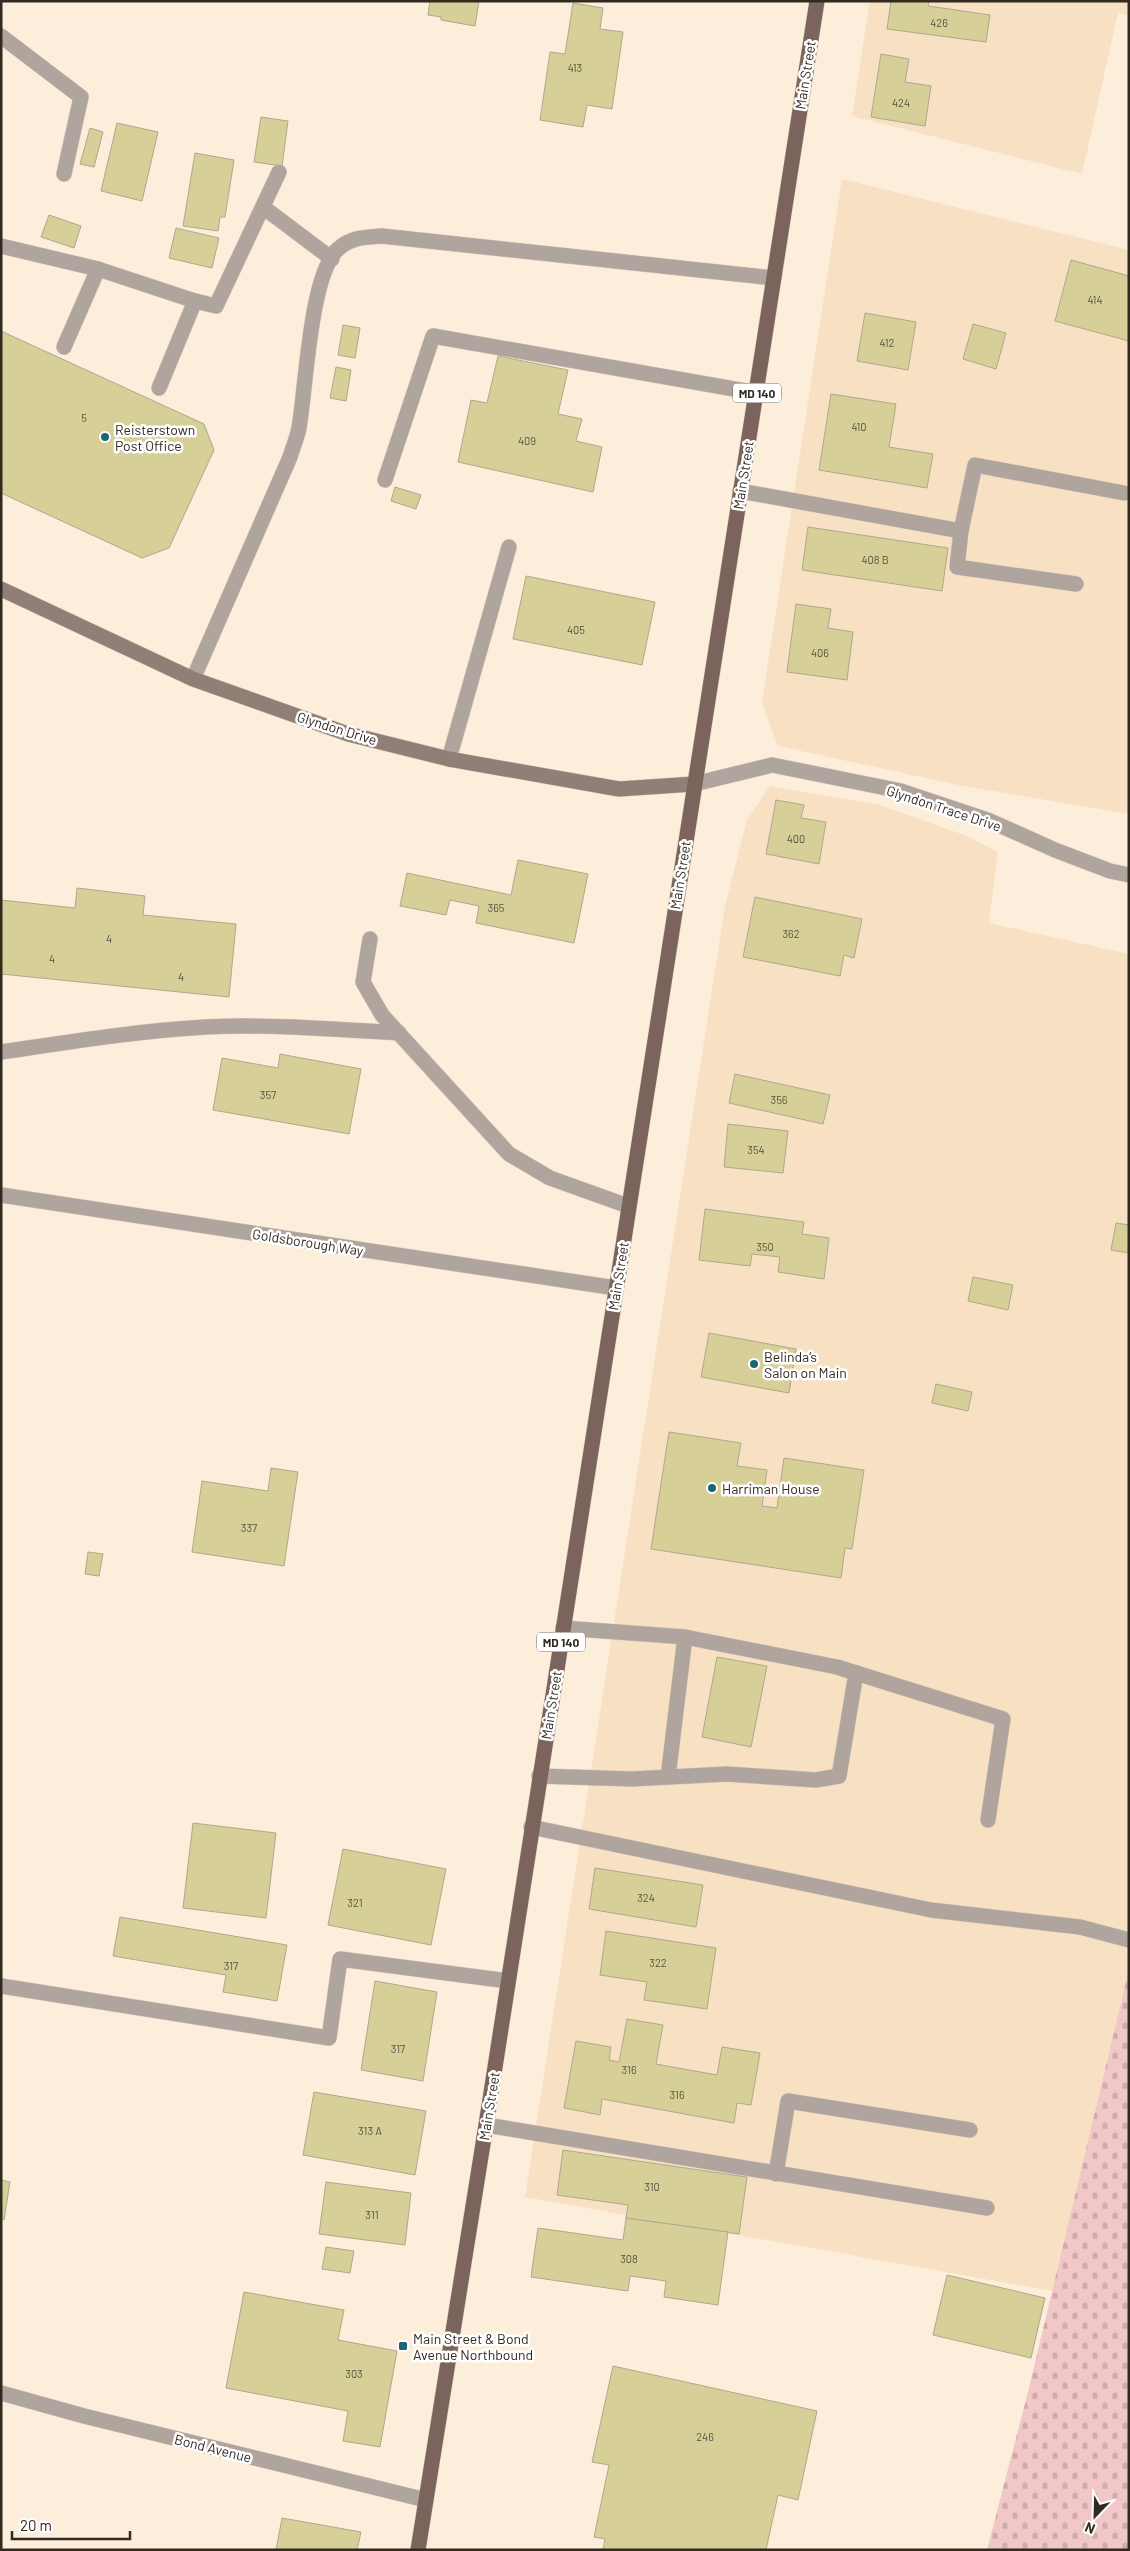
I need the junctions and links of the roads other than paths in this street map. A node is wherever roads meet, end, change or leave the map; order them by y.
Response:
1 (817, 1) edge
2 (1, 36) edge
3 (279, 172) dead end
4 (64, 174) dead end
5 (263, 207) junction
6 (1, 246) edge
7 (332, 259) junction
8 (98, 269) junction
9 (774, 278) junction
10 (195, 301) junction
11 (64, 348) dead end
12 (159, 388) dead end
13 (757, 394) junction
14 (385, 480) dead end
15 (740, 491) junction
16 (1124, 493) dead end
17 (961, 531) junction
18 (509, 546) dead end
19 (1076, 584) dead end
20 (1, 589) edge
21 (193, 679) junction
22 (449, 759) junction
23 (694, 784) junction
24 (1129, 875) edge
25 (370, 939) dead end
26 (399, 1033) junction
27 (1, 1052) edge
28 (1, 1195) edge
29 (628, 1206) junction
30 (616, 1288) junction
31 (563, 1628) junction
32 (685, 1638) junction
33 (856, 1672) junction
34 (540, 1776) junction
35 (668, 1777) junction
36 (988, 1820) dead end
37 (532, 1827) junction
38 (1129, 1940) edge
39 (508, 1981) junction
40 (1, 1986) edge
41 (486, 2125) junction
42 (970, 2130) dead end
43 (776, 2174) junction
44 (987, 2208) dead end
45 (1, 2393) edge
46 (426, 2500) junction
47 (418, 2550) edge

1 - 9 main road, Main Street / MD 140
2 - 4 street
3 - 5 street
5 - 7 street
5 - 10 street
6 - 8 street
7 - 9 street
7 - 21 street
8 - 10 street
8 - 11 street
9 - 13 main road, Main Street / MD 140
10 - 12 street
13 - 14 street
13 - 15 main road, Main Street / MD 140
15 - 17 street
15 - 23 main road, Main Street / MD 140
16 - 17 street
17 - 19 street
18 - 22 street
20 - 21 street, Glyndon Drive
21 - 22 street, Glyndon Drive
22 - 23 street, Glyndon Drive
23 - 24 street, Glyndon Trace Drive
23 - 29 main road, Main Street / MD 140
25 - 26 street
26 - 27 street
26 - 29 street
28 - 30 street, Goldsborough Way
29 - 30 main road, Main Street / MD 140
30 - 31 main road, Main Street / MD 140
31 - 32 street
31 - 34 main road, Main Street / MD 140
32 - 33 street
32 - 35 street
33 - 35 street
33 - 36 street
34 - 35 street
34 - 37 main road, Main Street / MD 140
37 - 38 street
37 - 39 main road, Main Street / MD 140
39 - 40 street
39 - 41 main road, Main Street / MD 140
41 - 43 street
41 - 46 main road, Main Street / MD 140
42 - 43 street
43 - 44 street
45 - 46 street, Bond Avenue
46 - 47 main road, Main Street / MD 140

